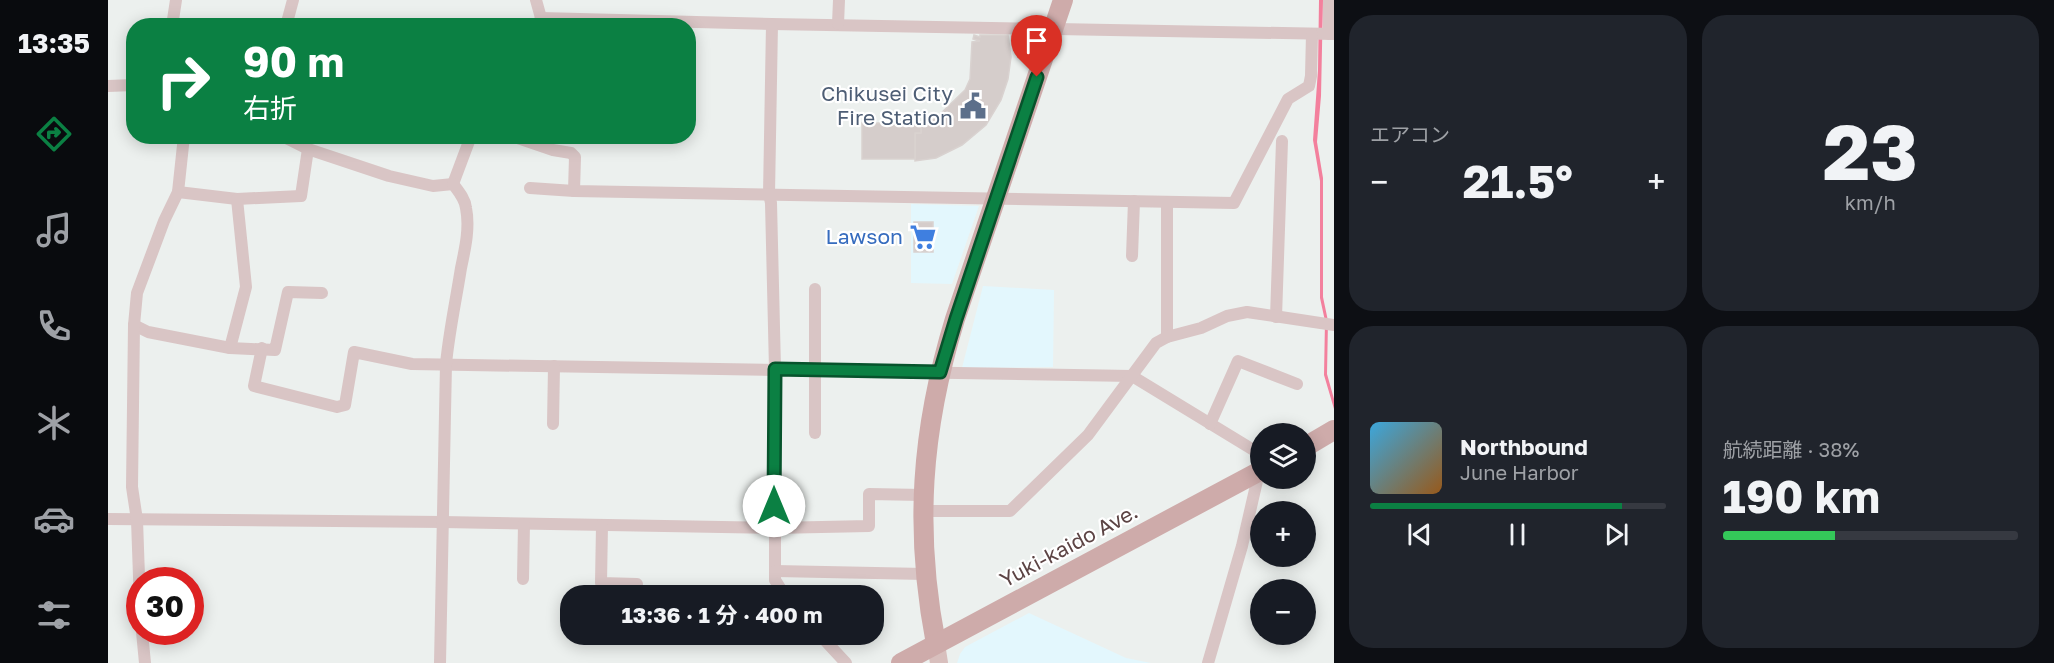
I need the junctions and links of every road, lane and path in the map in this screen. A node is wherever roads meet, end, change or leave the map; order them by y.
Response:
1 (176, 0) edge
2 (293, 0) edge
3 (536, 0) edge
4 (839, 0) edge
5 (1063, 0) edge
6 (1329, 0) edge
7 (173, 18) edge
8 (288, 18) edge
9 (538, 18) edge
10 (696, 23) edge
11 (772, 24) junction
12 (838, 24) junction
13 (1053, 28) junction
14 (1323, 34) edge
15 (126, 85) edge
16 (108, 86) edge
17 (1282, 141) dead end
18 (183, 144) edge
19 (298, 144) edge
20 (468, 144) edge
21 (535, 144) edge
22 (308, 149) junction
23 (453, 184) junction
24 (531, 188) dead end
25 (574, 191) junction
26 (178, 192) junction
27 (769, 194) junction
28 (237, 199) junction
29 (997, 199) junction
30 (1134, 201) junction
31 (1167, 202) junction
32 (1132, 256) dead end
33 (815, 289) dead end
34 (322, 293) dead end
35 (1276, 317) junction
36 (134, 325) junction
37 (1329, 325) edge
38 (1167, 337) junction
39 (230, 348) junction
40 (262, 348) junction
41 (446, 364) junction
42 (554, 366) junction
43 (775, 369) junction
44 (815, 370) junction
45 (940, 372) junction
46 (1132, 376) junction
47 (1297, 384) dead end
48 (553, 424) dead end
49 (1210, 424) junction
50 (1334, 430) edge
51 (815, 433) dead end
52 (1316, 441) edge
53 (1250, 448) edge
54 (1250, 477) edge
55 (1255, 489) edge
56 (923, 503) junction
57 (108, 519) edge
58 (137, 520) junction
59 (443, 522) junction
60 (524, 524) junction
61 (602, 525) junction
62 (774, 528) junction
63 (139, 567) edge
64 (775, 571) junction
65 (925, 574) junction
66 (523, 579) dead end
67 (637, 584) dead end
68 (778, 585) edge
69 (143, 645) edge
70 (829, 645) edge
71 (937, 654) edge
72 (145, 663) edge
73 (440, 663) edge
74 (846, 663) edge
75 (901, 663) edge
76 (1208, 663) edge

1 - 7 street
2 - 8 street
3 - 9 street
4 - 12 street
5 - 13 main road
6 - 14 street
10 - 11 street
11 - 12 street
11 - 27 street
12 - 13 street
13 - 14 street
13 - 29 main road
14 - 31 street
15 - 16 street
17 - 35 street
18 - 26 street
19 - 22 street
20 - 23 street
21 - 25 street
22 - 23 street
22 - 28 street
23 - 41 street
24 - 25 street
25 - 27 street
26 - 28 street
26 - 36 street
27 - 29 street
27 - 43 street
28 - 39 street
29 - 30 street
29 - 45 main road
30 - 31 street
30 - 32 street
31 - 38 street
33 - 44 street
34 - 40 street
35 - 37 street
35 - 38 street
36 - 39 street
36 - 58 street
38 - 46 street
39 - 40 street
40 - 41 street
41 - 42 street
41 - 59 street
42 - 43 street
42 - 48 street
43 - 44 street
43 - 62 street
44 - 45 street
44 - 51 street
45 - 46 street
45 - 56 main road
46 - 49 street
46 - 56 street
47 - 49 street
49 - 53 street
50 - 52 main road
54 - 71 main road, Yuki-kaido Ave.
55 - 76 street
56 - 62 street
56 - 65 main road
57 - 58 street
58 - 59 street
58 - 63 street
59 - 60 street
59 - 73 street
60 - 61 street
60 - 66 street
61 - 62 street
61 - 67 street
62 - 64 street
64 - 65 street
64 - 68 street
65 - 71 main road
69 - 72 street
70 - 74 street
71 - 75 main road, Yuki-kaido Ave.

